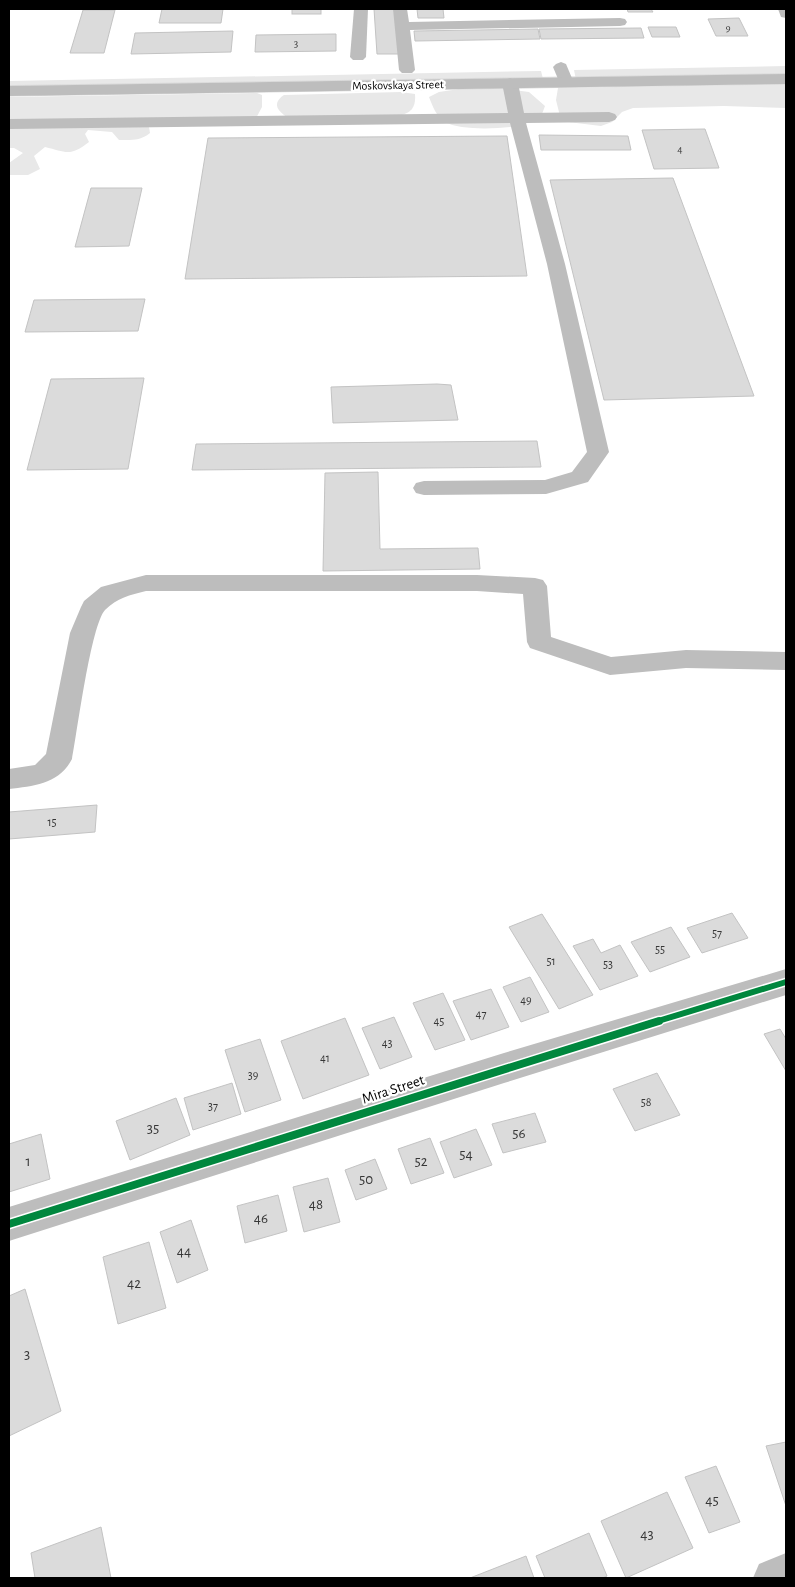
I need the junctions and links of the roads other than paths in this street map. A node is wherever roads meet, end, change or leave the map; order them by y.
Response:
1 (361, 9) edge
2 (400, 9) edge
3 (456, 9) edge
4 (596, 9) edge
5 (786, 9) edge
6 (786, 14) edge
7 (620, 22) dead end
8 (601, 23) junction
9 (459, 25) junction
10 (402, 26) junction
11 (358, 57) dead end
12 (580, 67) dead end
13 (407, 70) junction
14 (338, 71) dead end
15 (564, 75) junction
16 (786, 79) edge
17 (510, 83) junction
18 (9, 91) edge
19 (609, 117) dead end
20 (517, 118) junction
21 (9, 124) edge
22 (424, 488) dead end
23 (786, 661) edge
24 (9, 779) edge
25 (786, 982) edge
26 (9, 1224) edge
27 (786, 1573) edge
28 (773, 1578) edge

1 - 11 main road
2 - 10 main road
3 - 9 main road
4 - 8 main road
5 - 6 main road
7 - 8 main road
8 - 9 main road
9 - 10 main road
10 - 13 main road
12 - 15 main road, Moskovskaya Street
13 - 14 main road, Moskovskaya Street
13 - 15 main road, Moskovskaya Street
15 - 16 main road, Moskovskaya Street
15 - 17 main road, Moskovskaya Street
17 - 18 main road, Moskovskaya Street
17 - 20 main road
19 - 20 main road
20 - 21 main road
20 - 22 main road
23 - 24 main road
25 - 26 main road, Mira Street
27 - 28 main road

